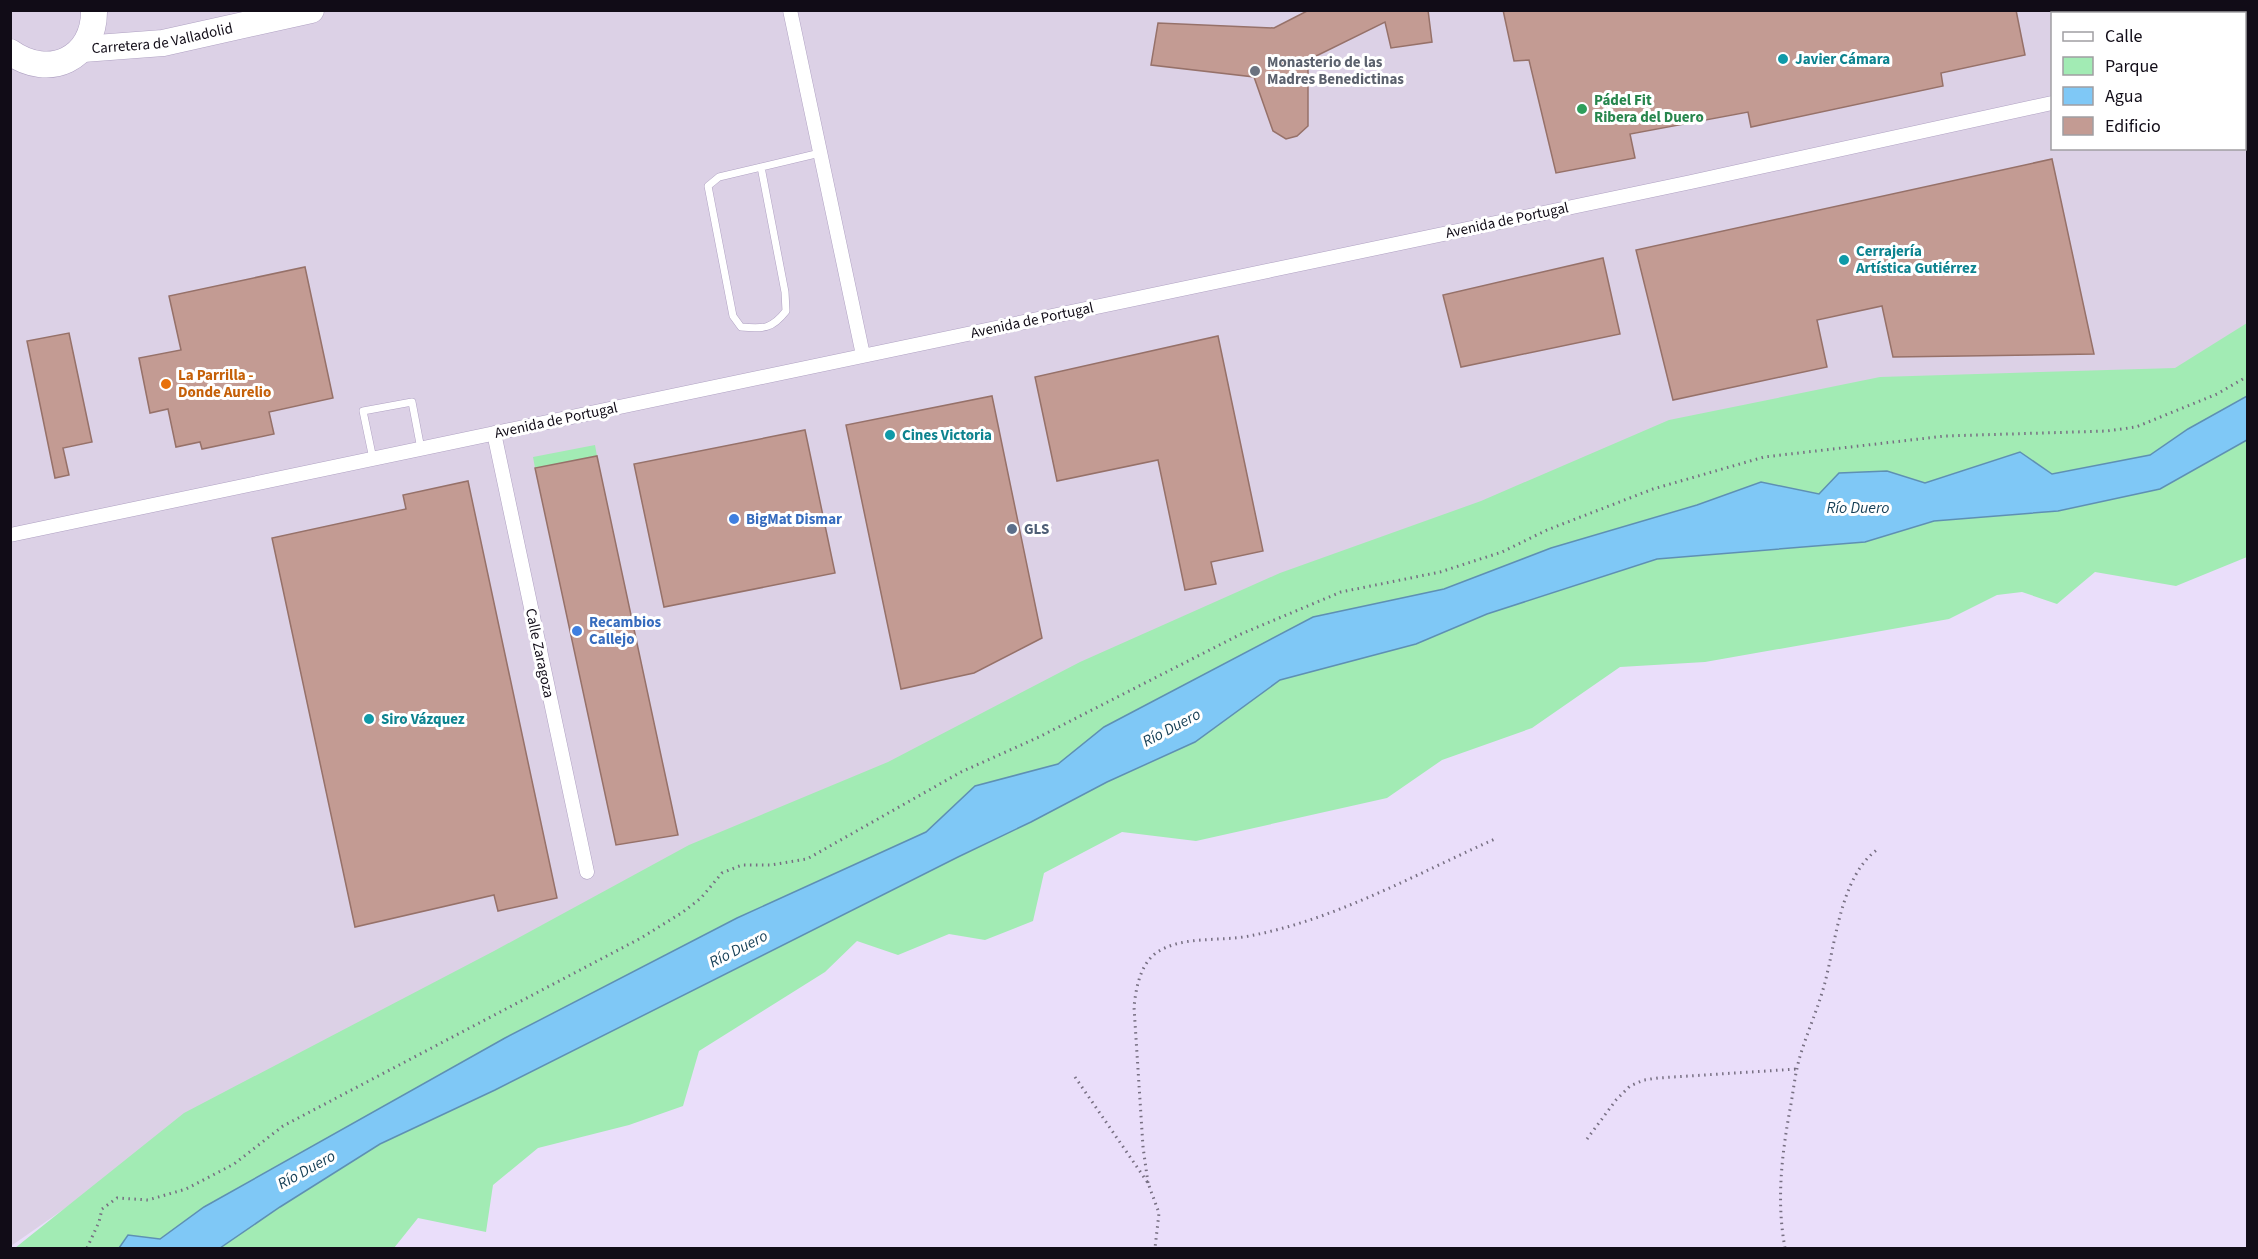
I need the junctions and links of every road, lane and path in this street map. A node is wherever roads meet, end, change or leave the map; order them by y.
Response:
1 (94, 10) edge
2 (310, 10) edge
3 (790, 10) edge
4 (82, 49) junction
5 (14, 59) edge
6 (2051, 104) edge
7 (820, 153) junction
8 (761, 167) junction
9 (863, 355) junction
10 (2247, 376) edge
11 (494, 433) junction
12 (421, 449) junction
13 (373, 459) junction
14 (10, 536) edge
15 (1495, 839) dead end
16 (1878, 849) dead end
17 (587, 872) dead end
18 (1797, 1069) junction
19 (1075, 1077) dead end
20 (1587, 1139) dead end
21 (1148, 1183) junction
22 (87, 1248) edge
23 (1155, 1248) edge
24 (1785, 1248) edge

1 - 4 highway
2 - 4 highway, Carretera de Valladolid
3 - 7 street
4 - 5 highway
6 - 9 street, Avenida de Portugal
7 - 8 lane
7 - 9 street
8 - 8 lane
9 - 11 street, Avenida de Portugal
10 - 22 path
11 - 12 street, Avenida de Portugal
11 - 17 street, Calle Zaragoza
12 - 13 street, Avenida de Portugal
12 - 13 lane
13 - 14 street, Avenida de Portugal
15 - 21 path
16 - 18 path
18 - 20 path
18 - 24 path
19 - 21 path
21 - 23 path

